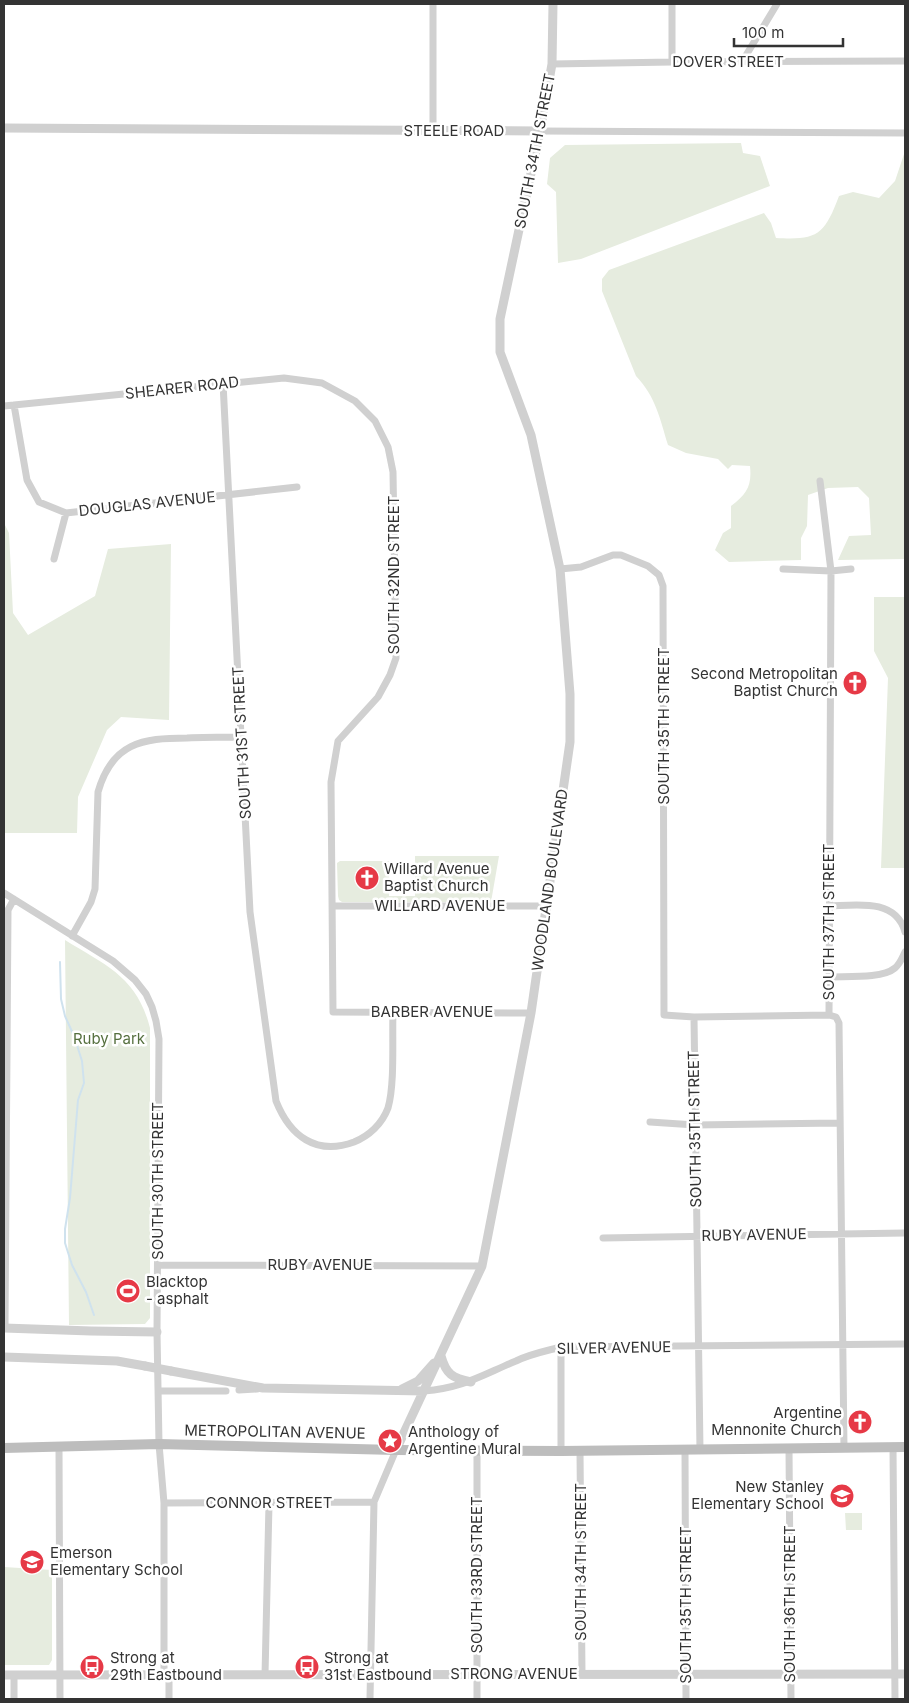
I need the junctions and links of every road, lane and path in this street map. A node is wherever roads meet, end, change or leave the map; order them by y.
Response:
1 (433, 4) edge
2 (553, 4) edge
3 (672, 4) edge
4 (777, 4) edge
5 (905, 61) edge
6 (672, 62) junction
7 (742, 62) junction
8 (552, 64) junction
9 (4, 128) edge
10 (433, 130) junction
11 (540, 131) junction
12 (905, 133) edge
13 (505, 297) joint
14 (223, 383) junction
15 (355, 401) joint
16 (14, 405) junction
17 (4, 406) edge
18 (820, 481) dead end
19 (297, 487) dead end
20 (229, 494) junction
21 (66, 513) junction
22 (54, 559) dead end
23 (560, 569) junction
24 (783, 569) dead end
25 (851, 569) dead end
26 (831, 570) junction
27 (241, 737) junction
28 (4, 893) edge
29 (14, 899) junction
30 (334, 906) junction
31 (547, 906) junction
32 (830, 906) junction
33 (905, 932) edge
34 (72, 936) junction
35 (905, 952) edge
36 (829, 977) junction
37 (333, 1012) joint
38 (393, 1012) junction
39 (531, 1012) junction
40 (829, 1015) junction
41 (694, 1017) junction
42 (5, 1071) edge
43 (650, 1122) dead end
44 (839, 1123) junction
45 (695, 1125) junction
46 (5, 1175) edge
47 (905, 1233) edge
48 (841, 1234) junction
49 (697, 1236) junction
50 (603, 1238) dead end
51 (158, 1265) junction
52 (482, 1266) junction
53 (4, 1290) edge
54 (5, 1328) edge
55 (157, 1332) junction
56 (905, 1344) edge
57 (843, 1345) junction
58 (561, 1347) junction
59 (698, 1347) junction
60 (441, 1356) junction
61 (4, 1357) edge
62 (471, 1382) junction
63 (263, 1388) junction
64 (240, 1390) dead end
65 (401, 1390) junction
66 (158, 1391) junction
67 (226, 1391) dead end
68 (424, 1391) junction
69 (159, 1444) junction
70 (59, 1447) junction
71 (893, 1447) junction
72 (905, 1447) edge
73 (4, 1448) edge
74 (844, 1448) junction
75 (789, 1449) junction
76 (396, 1450) junction
77 (685, 1450) junction
78 (700, 1450) junction
79 (477, 1451) junction
80 (561, 1451) junction
81 (580, 1451) junction
82 (374, 1502) junction
83 (164, 1503) junction
84 (269, 1504) junction
85 (60, 1674) junction
86 (582, 1674) junction
87 (686, 1674) junction
88 (791, 1674) junction
89 (895, 1674) junction
90 (905, 1674) edge
91 (4, 1675) edge
92 (14, 1675) junction
93 (167, 1675) junction
94 (265, 1675) junction
95 (370, 1675) junction
96 (477, 1675) junction
97 (14, 1699) edge
98 (60, 1699) edge
99 (170, 1699) edge
100 (370, 1699) edge
101 (477, 1699) edge
102 (686, 1699) edge
103 (791, 1699) edge
104 (895, 1699) edge

1 - 10 street
2 - 8 street, SOUTH 34TH STREET
3 - 6 street
4 - 7 street
5 - 7 street, DOVER STREET
6 - 7 street, DOVER STREET
6 - 8 street, DOVER STREET
8 - 11 street, SOUTH 34TH STREET
9 - 10 street, STEELE ROAD
10 - 11 street, STEELE ROAD
11 - 12 street, STEELE ROAD
11 - 13 street, SOUTH 34TH STREET
13 - 23 street, WOODLAND BOULEVARD
14 - 15 street, SHEARER ROAD
14 - 16 street, SHEARER ROAD
14 - 20 street, SOUTH 31ST STREET
15 - 30 street, SOUTH 32ND STREET
16 - 17 street, SHEARER ROAD
16 - 21 street
18 - 26 street, SOUTH 37TH STREET
19 - 20 street, DOUGLAS AVENUE
20 - 21 street, DOUGLAS AVENUE
20 - 27 street, SOUTH 31ST STREET
21 - 22 street
23 - 31 street, WOODLAND BOULEVARD
23 - 41 street, SOUTH 35TH STREET
24 - 26 street
25 - 26 street
26 - 32 street, SOUTH 37TH STREET
27 - 34 street
27 - 38 street, SOUTH 31ST STREET
28 - 29 street, SOUTH 30TH STREET
29 - 34 street, SOUTH 30TH STREET
29 - 42 street
30 - 31 street, WILLARD AVENUE
30 - 37 street, SOUTH 32ND STREET
31 - 39 street, WOODLAND BOULEVARD
32 - 33 street
32 - 36 street, SOUTH 37TH STREET
34 - 51 street, SOUTH 30TH STREET
35 - 36 street
36 - 40 street, SOUTH 37TH STREET
37 - 38 street, BARBER AVENUE
38 - 39 street, BARBER AVENUE
39 - 52 street, WOODLAND BOULEVARD
40 - 41 street
40 - 44 street, SOUTH 37TH STREET
41 - 45 street, SOUTH 35TH STREET
42 - 46 street
43 - 45 street
44 - 45 street
44 - 48 street, SOUTH 37TH STREET
45 - 49 street, SOUTH 35TH STREET
46 - 53 street
47 - 48 street, RUBY AVENUE
48 - 49 street, RUBY AVENUE
48 - 57 street, SOUTH 37TH STREET
49 - 50 street, RUBY AVENUE
49 - 59 street, SOUTH 35TH STREET
51 - 52 street, RUBY AVENUE
51 - 55 street, SOUTH 30TH STREET
52 - 60 street, WOODLAND BOULEVARD
53 - 54 street
54 - 55 street
55 - 66 street, SOUTH 30TH STREET
56 - 57 street, SILVER AVENUE
57 - 59 street, SILVER AVENUE
57 - 74 street, SOUTH 37TH STREET
58 - 59 street, SILVER AVENUE
58 - 62 street, SILVER AVENUE
58 - 80 street
59 - 78 street, SOUTH 35TH STREET
60 - 62 street
60 - 65 street
60 - 68 street, WOODLAND BOULEVARD
61 - 63 street, bridge
62 - 68 street, SILVER AVENUE
63 - 64 street, SILVER AVENUE
63 - 65 street, SILVER AVENUE
65 - 68 street, SILVER AVENUE
66 - 67 street
66 - 69 street, SOUTH 30TH STREET
68 - 76 street, WOODLAND BOULEVARD
69 - 70 main road, METROPOLITAN AVENUE
69 - 76 main road, METROPOLITAN AVENUE
69 - 83 street, SOUTH 30TH STREET
70 - 73 main road, METROPOLITAN AVENUE
70 - 85 street
71 - 72 main road, METROPOLITAN AVENUE
71 - 74 main road, METROPOLITAN AVENUE
71 - 89 street
74 - 75 main road, METROPOLITAN AVENUE
75 - 78 main road, METROPOLITAN AVENUE
75 - 88 street, SOUTH 36TH STREET
76 - 79 main road, METROPOLITAN AVENUE
76 - 82 street
77 - 78 main road, METROPOLITAN AVENUE
77 - 81 main road, METROPOLITAN AVENUE
77 - 87 street, SOUTH 35TH STREET
79 - 80 main road, METROPOLITAN AVENUE
79 - 96 street, SOUTH 33RD STREET
80 - 81 main road, METROPOLITAN AVENUE
81 - 86 street, SOUTH 34TH STREET
82 - 84 street, CONNOR STREET
82 - 95 street
83 - 84 street, CONNOR STREET
83 - 93 street, SOUTH 30TH STREET
84 - 94 street
85 - 92 street, STRONG AVENUE
85 - 93 street, STRONG AVENUE
85 - 98 street
86 - 87 street, STRONG AVENUE
86 - 96 street, STRONG AVENUE
87 - 88 street, STRONG AVENUE
87 - 102 street, SOUTH 35TH STREET
88 - 89 street, STRONG AVENUE
88 - 103 street, SOUTH 36TH STREET
89 - 90 street, STRONG AVENUE
89 - 104 street
91 - 92 street, STRONG AVENUE
92 - 97 street
93 - 94 street, STRONG AVENUE
93 - 99 street, SOUTH 30TH STREET
94 - 95 street, STRONG AVENUE
95 - 96 street, STRONG AVENUE
95 - 100 street
96 - 101 street, SOUTH 33RD STREET

